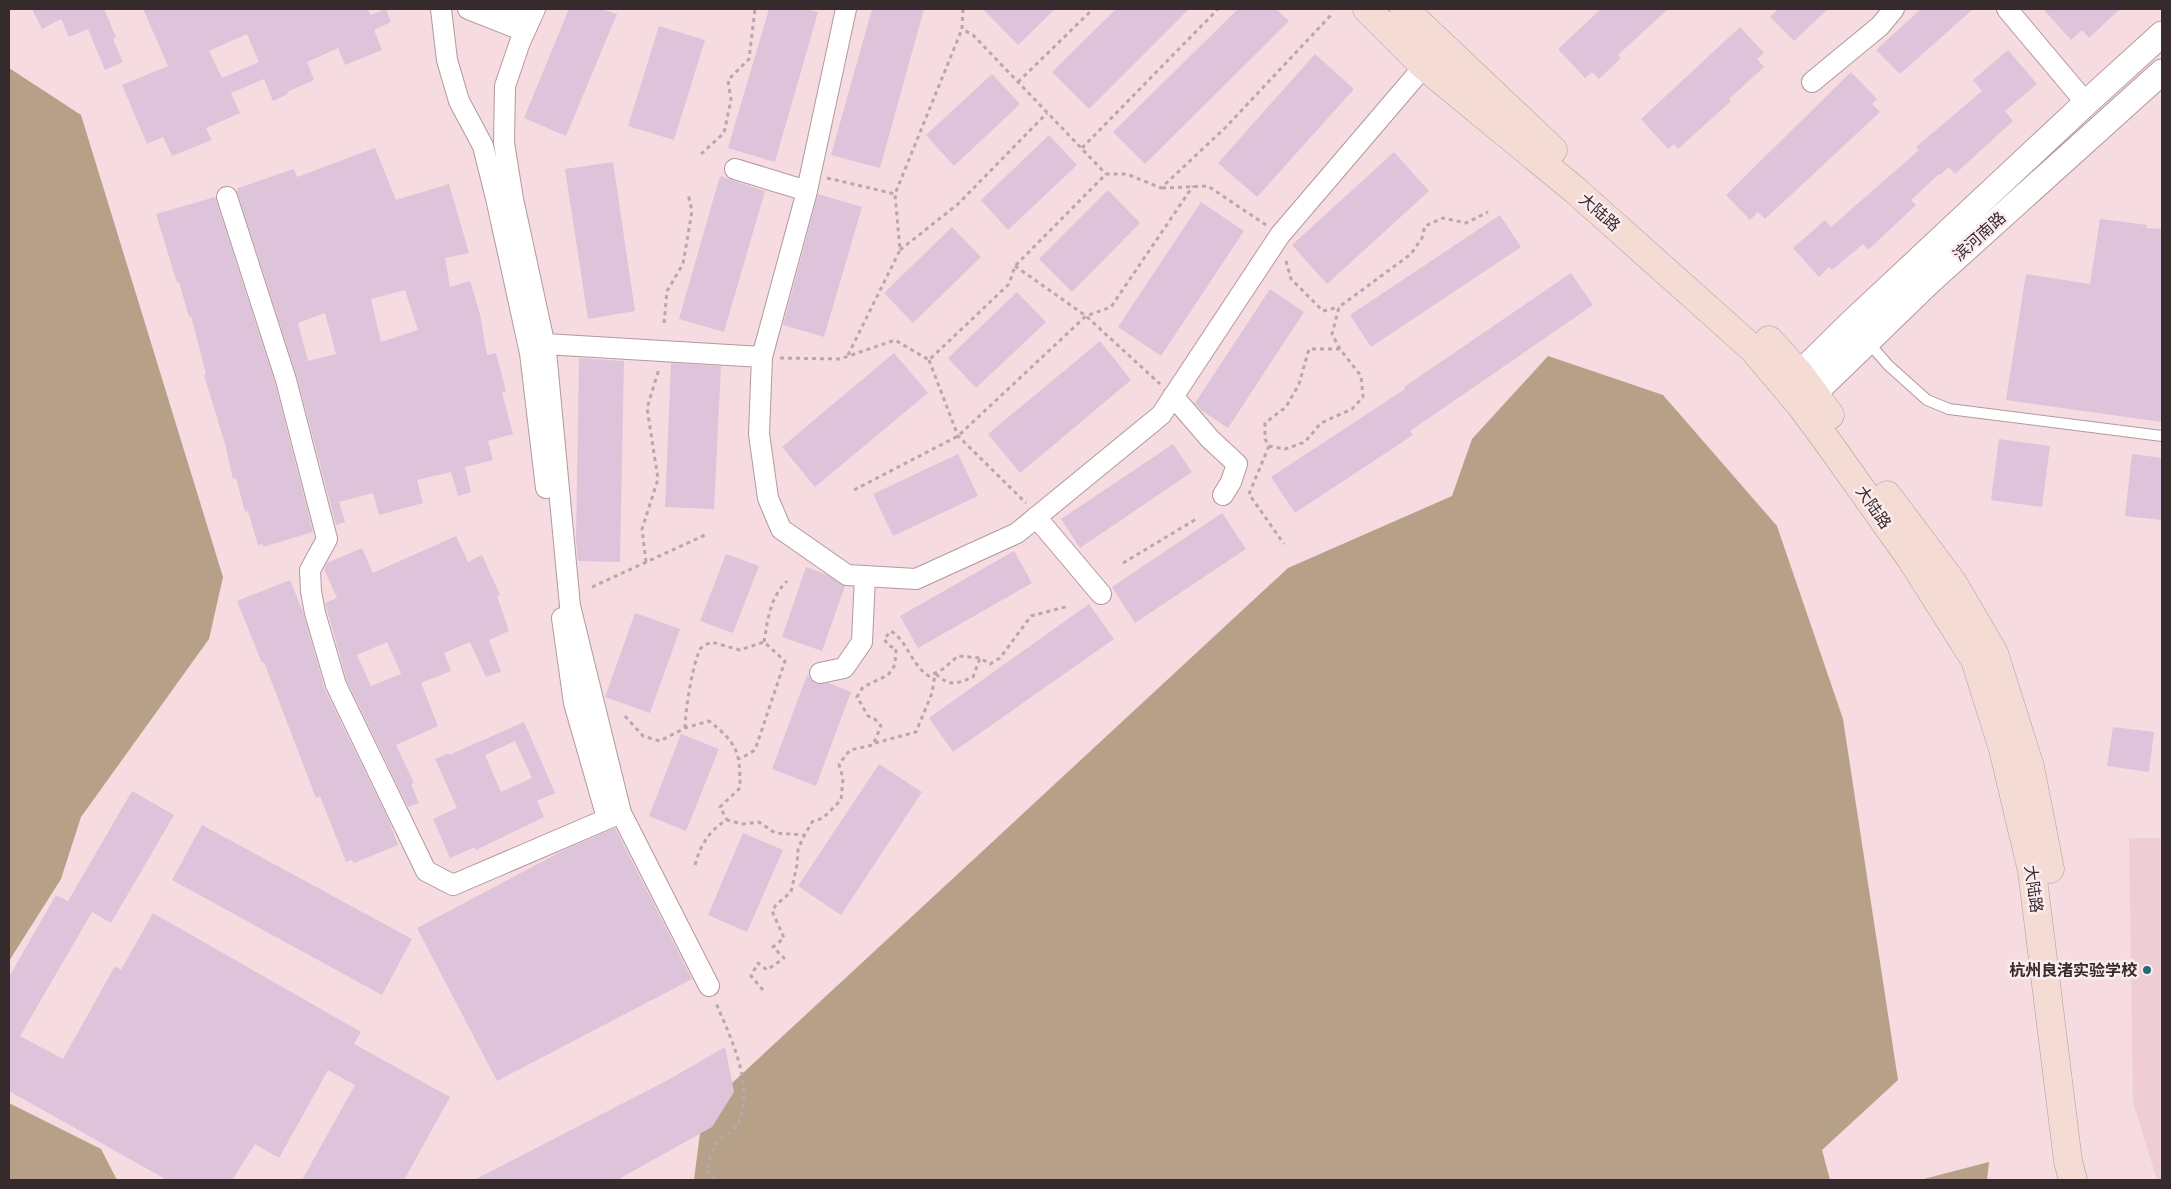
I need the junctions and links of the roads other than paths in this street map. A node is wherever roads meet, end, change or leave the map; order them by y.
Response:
1 (441, 9) edge
2 (468, 9) edge
3 (500, 9) edge
4 (519, 9) edge
5 (535, 9) edge
6 (846, 9) edge
7 (1368, 9) edge
8 (1404, 9) edge
9 (1894, 9) edge
10 (2018, 13) edge
11 (524, 31) junction
12 (2162, 34) edge
13 (1441, 44) junction
14 (1424, 66) junction
15 (2162, 72) edge
16 (1812, 82) dead end
17 (2086, 102) junction
18 (735, 169) dead end
19 (807, 191) junction
20 (227, 197) dead end
21 (1859, 332) junction
22 (545, 344) junction
23 (762, 357) junction
24 (1800, 390) junction
25 (1174, 396) junction
26 (2162, 436) edge
27 (1223, 495) dead end
28 (1037, 516) junction
29 (865, 576) junction
30 (1101, 594) dead end
31 (820, 673) dead end
32 (614, 816) junction
33 (709, 986) road end
34 (2073, 1180) edge
35 (2091, 1180) edge

1 - 32 street
2 - 11 street
3 - 4 street
5 - 11 street
6 - 19 street
7 - 14 main road, 大陆路
8 - 13 main road, 大陆路
9 - 16 street
10 - 17 street
11 - 22 street
12 - 17 street
13 - 14 street
13 - 24 main road, 大陆路
14 - 24 main road, 大陆路
14 - 25 street
15 - 21 street, 滨河南路
17 - 21 street
18 - 19 street
19 - 23 street
20 - 32 street
21 - 24 street, 滨河南路
21 - 26 lane
22 - 23 street
22 - 32 street
23 - 29 street
24 - 34 main road, 大陆路
24 - 35 main road, 大陆路
25 - 27 street
25 - 28 street
28 - 29 street
28 - 30 street
29 - 31 street
32 - 33 street

